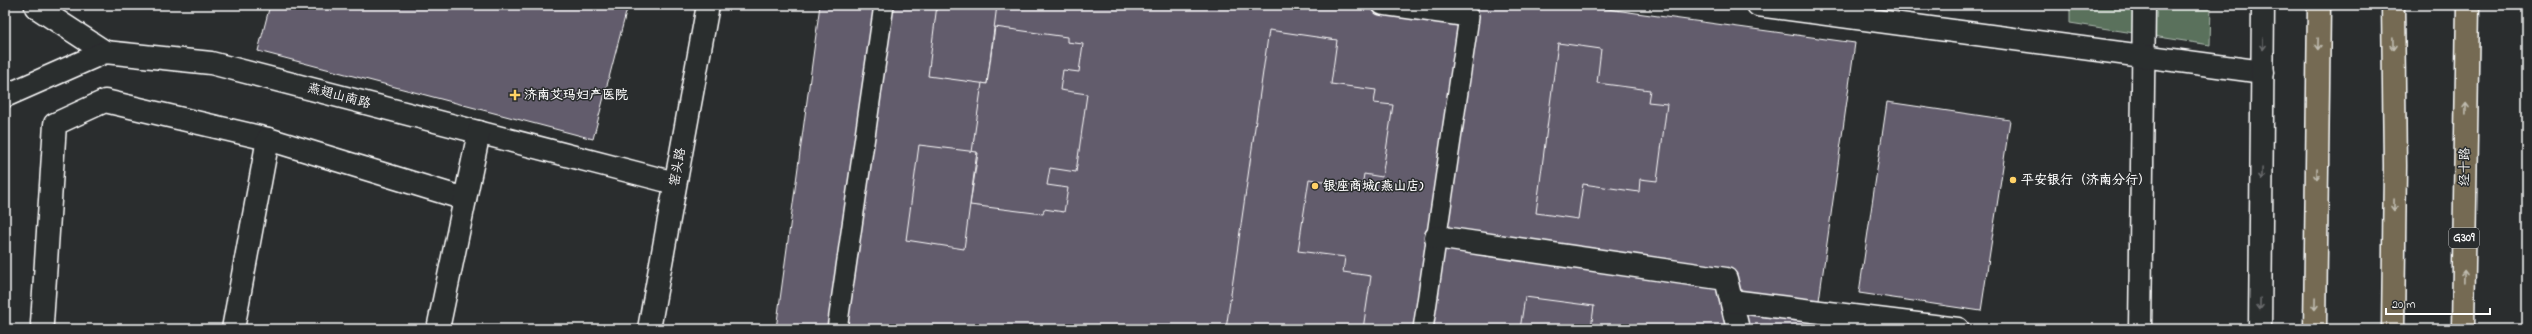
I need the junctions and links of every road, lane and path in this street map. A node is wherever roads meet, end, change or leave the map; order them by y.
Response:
1 (36, 5) edge
2 (708, 5) edge
3 (884, 5) edge
4 (1382, 5) edge
5 (1758, 5) edge
6 (2144, 5) edge
7 (2263, 5) edge
8 (2319, 5) edge
9 (2393, 5) edge
10 (2468, 5) edge
11 (105, 52) junction
12 (2144, 57) junction
13 (2263, 72) junction
14 (5, 96) edge
15 (479, 132) junction
16 (268, 139) junction
17 (675, 184) junction
18 (465, 199) junction
19 (1436, 237) junction
20 (1732, 301) junction
21 (42, 323) dead end
22 (233, 329) edge
23 (438, 329) edge
24 (649, 329) edge
25 (836, 329) edge
26 (1423, 329) edge
27 (1738, 329) edge
28 (1958, 329) edge
29 (2140, 329) edge
30 (2260, 329) edge
31 (2315, 329) edge
32 (2393, 329) edge
33 (2463, 329) edge

1 - 11 street
2 - 17 street, 窑头路
3 - 25 lane
4 - 19 lane
5 - 12 street
6 - 12 street
7 -> 13 street
8 -> 31 highway
9 -> 32 highway
33 -> 10 highway, 经十路 / G309
11 - 14 street, 燕翅山南路
11 - 15 street, 燕翅山南路
12 - 13 street
12 - 29 street
13 -> 30 street
15 - 17 street, 燕翅山南路
15 - 18 street
16 - 18 street
16 - 21 street
16 - 22 street
17 - 24 street, 窑头路
18 - 23 street
19 - 20 street
19 - 26 lane
20 - 27 street
20 - 28 street

